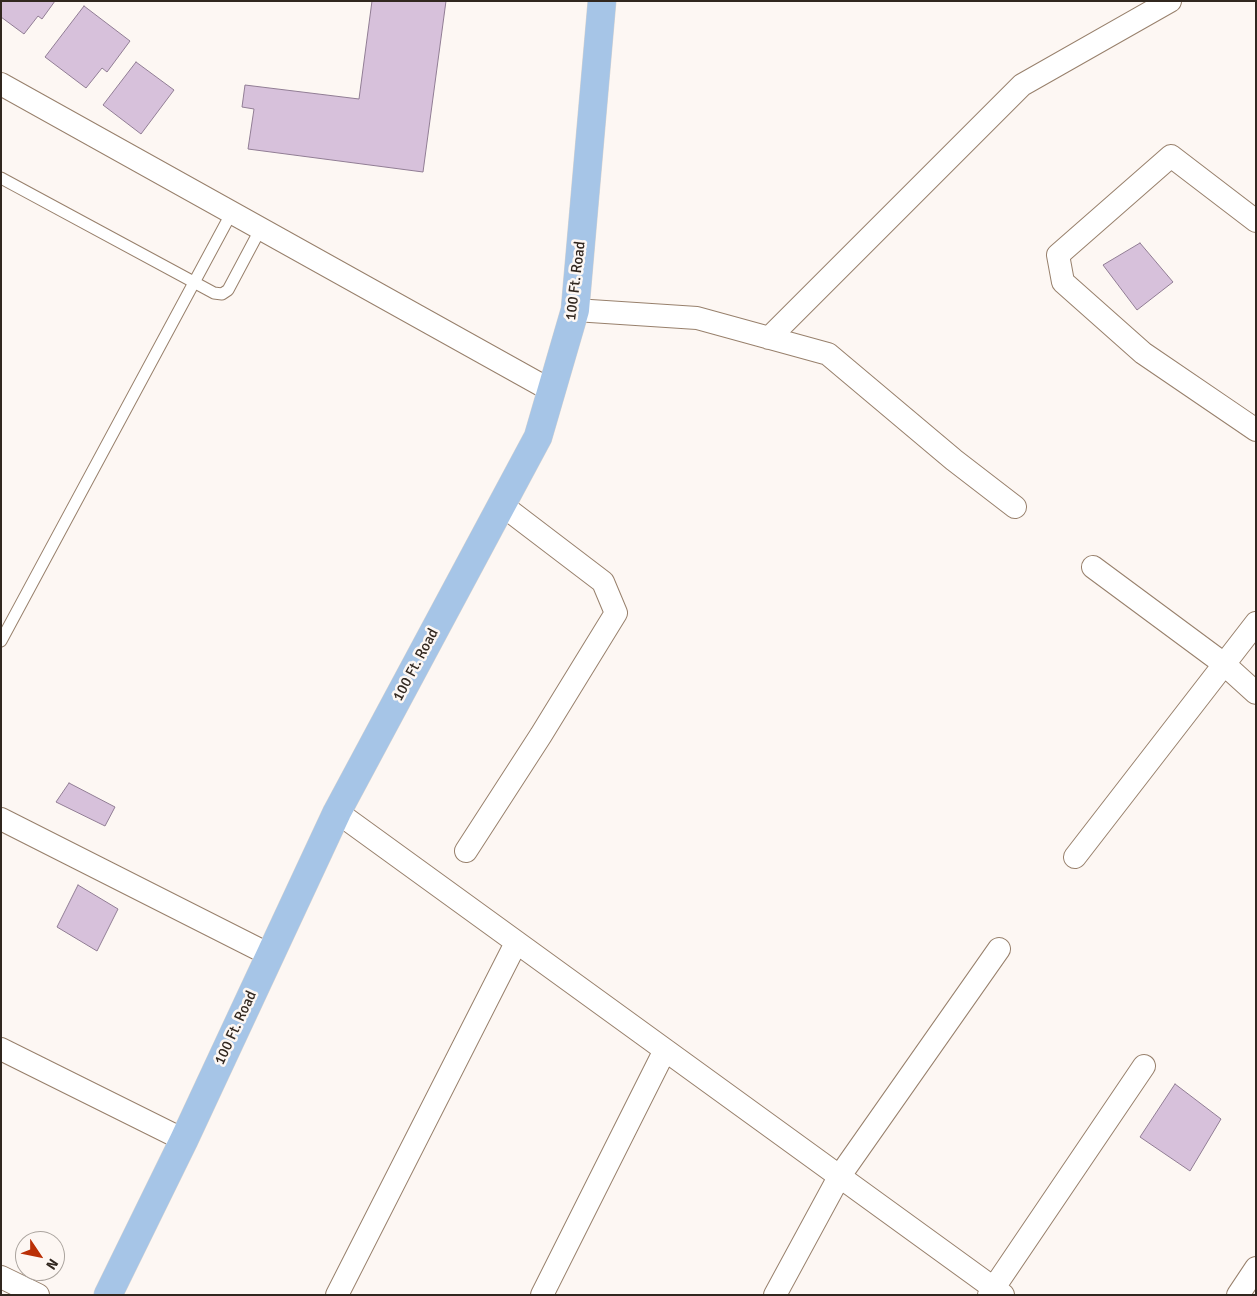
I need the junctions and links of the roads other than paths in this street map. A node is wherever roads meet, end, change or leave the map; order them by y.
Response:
1 (602, 1) edge
2 (1170, 1) edge
3 (1, 84) edge
4 (1, 178) edge
5 (232, 212) junction
6 (1256, 221) edge
7 (261, 228) junction
8 (194, 282) junction
9 (575, 310) junction
10 (769, 338) junction
11 (552, 391) junction
12 (1256, 430) edge
13 (502, 505) junction
14 (1015, 507) dead end
15 (1093, 567) dead end
16 (1256, 623) edge
17 (1, 641) edge
18 (1224, 664) junction
19 (1256, 693) edge
20 (337, 812) junction
21 (1, 818) edge
22 (466, 851) dead end
23 (1075, 857) dead end
24 (516, 943) junction
25 (999, 949) dead end
26 (270, 955) junction
27 (1, 1049) edge
28 (665, 1050) junction
29 (1144, 1066) dead end
30 (184, 1140) junction
31 (838, 1177) junction
32 (1256, 1268) edge
33 (1, 1277) edge
34 (995, 1292) edge
35 (38, 1295) edge
36 (108, 1295) edge
37 (338, 1295) edge
38 (542, 1295) edge
39 (775, 1295) edge
40 (1238, 1295) edge

1 - 9 main road, 100 Ft. Road
2 - 10 street
3 - 5 street
4 - 8 lane
5 - 7 street
5 - 8 lane
6 - 12 street
7 - 8 lane
7 - 11 street
8 - 17 lane
9 - 10 street
9 - 11 main road, 100 Ft. Road
10 - 14 street
11 - 13 main road, 100 Ft. Road
13 - 20 main road, 100 Ft. Road
13 - 22 street
15 - 18 street
16 - 18 street
18 - 19 street
18 - 23 street
20 - 24 street
20 - 26 main road, 100 Ft. Road
21 - 26 street
24 - 28 street
24 - 37 street
25 - 31 street
26 - 30 main road, 100 Ft. Road
27 - 30 street
28 - 31 street
28 - 38 street
29 - 34 street
30 - 36 main road, 100 Ft. Road
31 - 34 street
31 - 39 street
32 - 40 street
33 - 35 street

